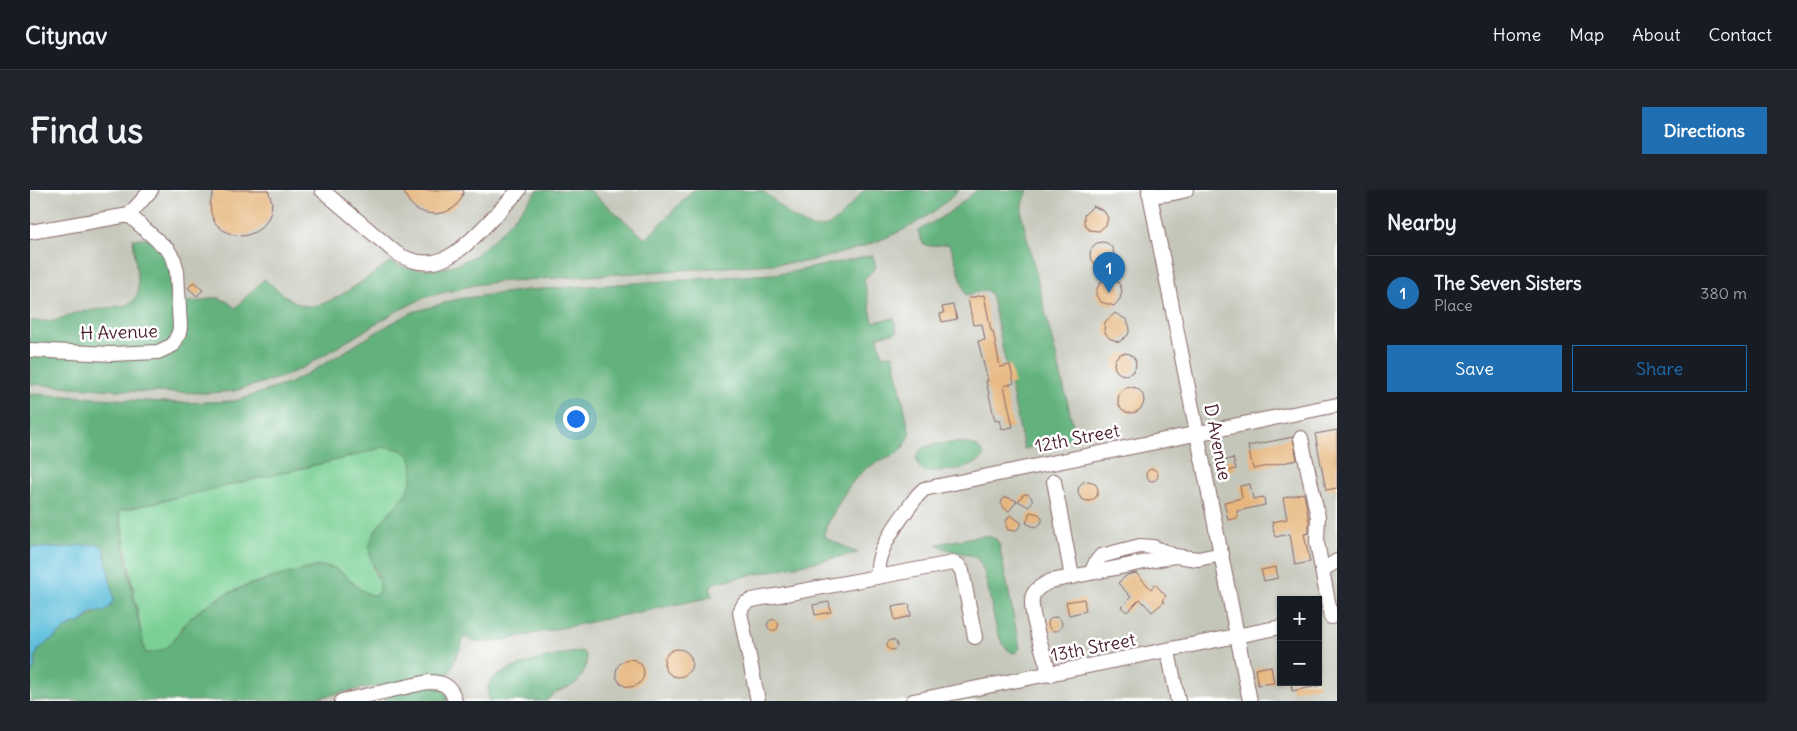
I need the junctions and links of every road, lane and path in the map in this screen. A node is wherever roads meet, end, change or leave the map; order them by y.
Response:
1 (151, 190) edge
2 (322, 190) edge
3 (519, 190) edge
4 (1186, 190) edge
5 (1151, 193) edge
6 (129, 215) junction
7 (30, 232) edge
8 (30, 350) edge
9 (1337, 405) edge
10 (1197, 434) junction
11 (1301, 438) dead end
12 (1054, 481) dead end
13 (1337, 548) edge
14 (1222, 554) junction
15 (1337, 554) edge
16 (1337, 561) edge
17 (1322, 570) junction
18 (878, 576) junction
19 (1072, 577) junction
20 (1329, 617) edge
21 (1277, 628) edge
22 (1237, 636) junction
23 (975, 637) dead end
24 (1168, 651) junction
25 (1050, 674) junction
26 (342, 701) edge
27 (455, 701) edge
28 (758, 701) edge
29 (913, 701) edge
30 (1178, 701) edge
31 (1250, 701) edge

1 - 6 lane
2 - 3 lane
4 - 5 lane
5 - 10 lane, D Avenue
6 - 7 lane
6 - 8 lane, H Avenue
9 - 10 lane, 12th Street
10 - 14 lane, D Avenue
10 - 18 lane, 12th Street
11 - 17 lane
12 - 19 lane
13 - 15 lane
14 - 19 lane
14 - 22 lane, D Avenue
16 - 17 lane
17 - 20 lane
18 - 23 lane
18 - 28 lane
19 - 25 lane
21 - 22 lane, 13th Street
22 - 24 lane, 13th Street
22 - 31 lane, D Avenue
24 - 25 lane, 13th Street
24 - 30 lane
25 - 29 lane, 13th Street
26 - 27 lane

